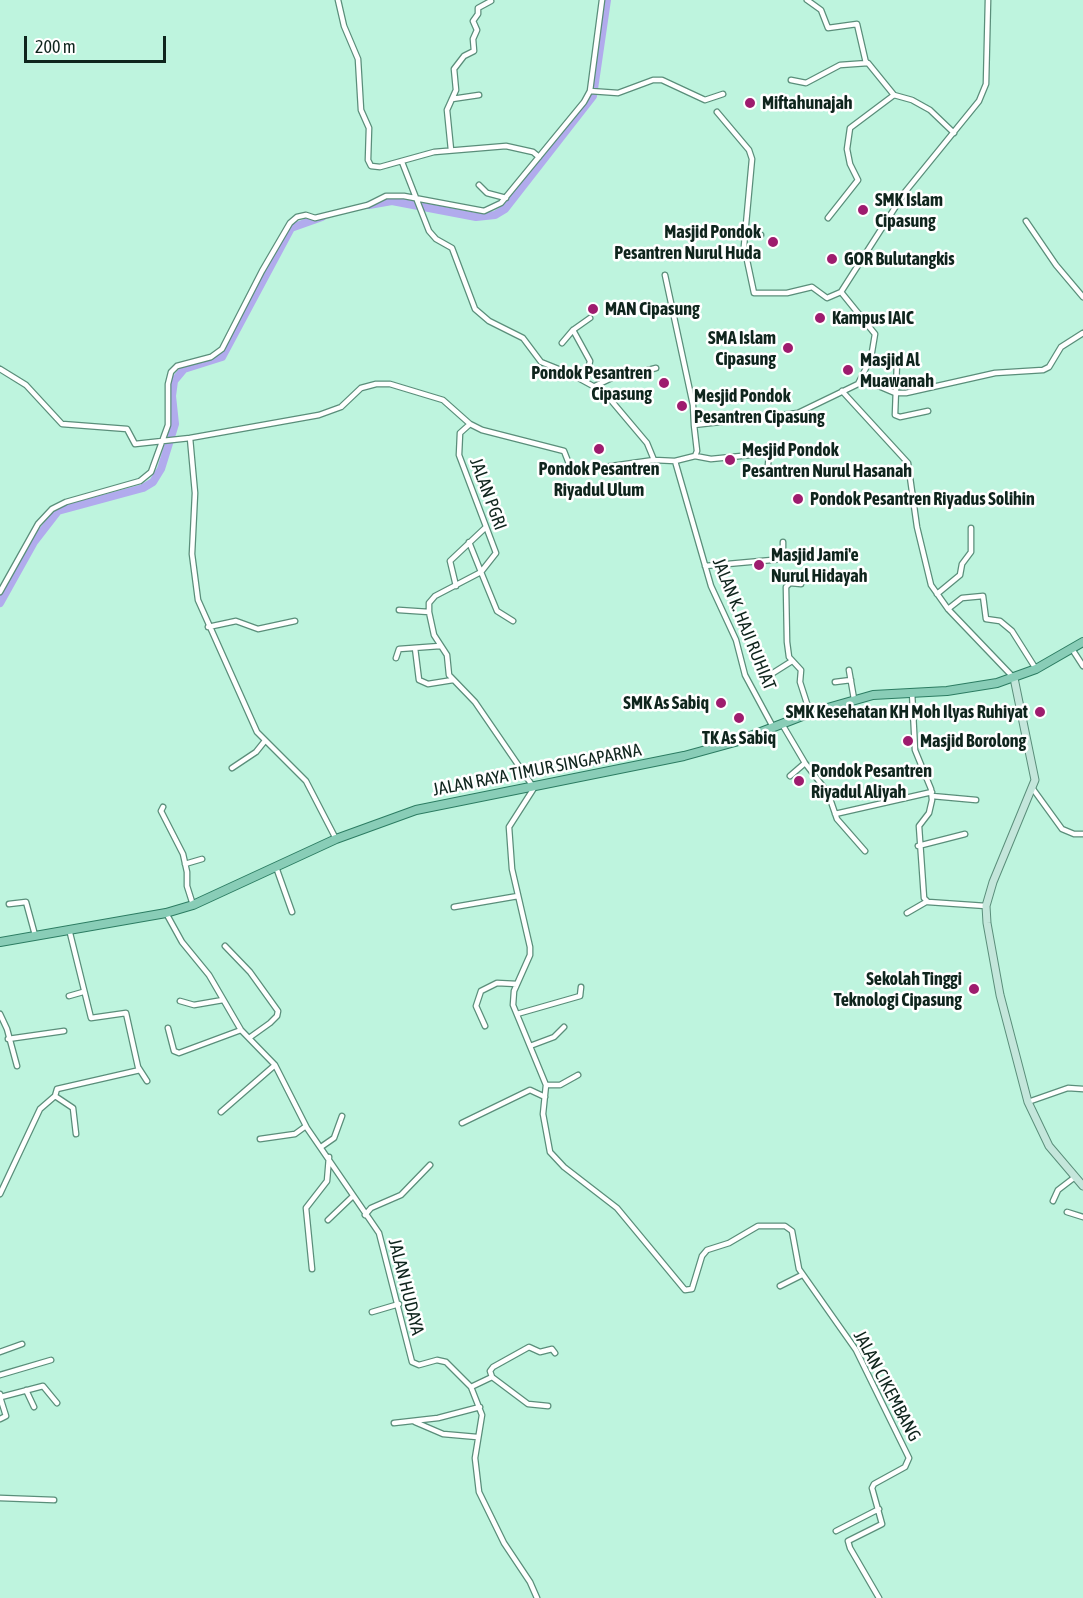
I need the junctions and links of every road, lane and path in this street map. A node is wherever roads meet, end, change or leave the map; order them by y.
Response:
1 (338, 0) edge
2 (602, 0) edge
3 (807, 0) edge
4 (988, 0) edge
5 (491, 1) edge
6 (866, 63) junction
7 (791, 80) dead end
8 (593, 91) junction
9 (723, 94) dead end
10 (479, 95) dead end
11 (894, 95) junction
12 (452, 99) junction
13 (717, 112) dead end
14 (956, 131) junction
15 (451, 150) junction
16 (539, 157) junction
17 (402, 162) junction
18 (479, 185) dead end
19 (506, 198) junction
20 (416, 200) junction
21 (828, 218) dead end
22 (1026, 221) dead end
23 (745, 235) junction
24 (761, 235) dead end
25 (665, 274) dead end
26 (842, 294) junction
27 (1083, 297) edge
28 (590, 318) dead end
29 (573, 330) junction
30 (1083, 333) edge
31 (562, 343) dead end
32 (897, 362) dead end
33 (656, 368) dead end
34 (0, 369) edge
35 (862, 379) junction
36 (586, 381) junction
37 (595, 386) junction
38 (842, 391) junction
39 (896, 393) junction
40 (928, 411) dead end
41 (470, 424) junction
42 (694, 425) junction
43 (190, 438) junction
44 (163, 442) junction
45 (781, 452) dead end
46 (769, 454) junction
47 (695, 456) junction
48 (654, 460) junction
49 (675, 461) junction
50 (768, 465) dead end
51 (485, 528) junction
52 (970, 528) dead end
53 (469, 542) junction
54 (783, 543) dead end
55 (705, 566) junction
56 (481, 572) junction
57 (801, 584) dead end
58 (456, 586) junction
59 (0, 592) edge
60 (937, 594) junction
61 (948, 609) junction
62 (399, 610) dead end
63 (429, 612) junction
64 (295, 621) dead end
65 (513, 621) dead end
66 (208, 627) junction
67 (1083, 642) edge
68 (440, 646) junction
69 (415, 648) junction
70 (1072, 649) junction
71 (396, 658) dead end
72 (792, 661) junction
73 (1083, 666) edge
74 (1036, 669) junction
75 (849, 670) dead end
76 (773, 673) dead end
77 (1014, 678) junction
78 (453, 680) junction
79 (851, 680) junction
80 (835, 682) dead end
81 (912, 692) junction
82 (854, 699) junction
83 (810, 713) junction
84 (782, 723) junction
85 (773, 726) junction
86 (264, 742) junction
87 (804, 763) junction
88 (232, 768) dead end
89 (790, 776) dead end
90 (533, 785) junction
91 (1033, 789) junction
92 (932, 794) junction
93 (976, 800) dead end
94 (163, 807) dead end
95 (835, 814) junction
96 (965, 834) dead end
97 (1083, 834) edge
98 (336, 839) junction
99 (918, 846) junction
100 (865, 851) dead end
101 (202, 859) dead end
102 (185, 864) junction
103 (276, 867) junction
104 (518, 896) junction
105 (926, 902) junction
106 (9, 904) dead end
107 (194, 905) junction
108 (986, 906) junction
109 (454, 907) dead end
110 (168, 912) junction
111 (292, 912) dead end
112 (908, 913) dead end
113 (69, 929) junction
114 (35, 935) junction
115 (0, 942) edge
116 (225, 946) dead end
117 (517, 984) junction
118 (581, 987) dead end
119 (83, 992) junction
120 (69, 996) dead end
121 (223, 1000) junction
122 (180, 1001) dead end
123 (0, 1014) edge
124 (517, 1014) junction
125 (485, 1026) dead end
126 (564, 1027) dead end
127 (168, 1028) dead end
128 (241, 1030) junction
129 (64, 1031) dead end
130 (249, 1038) junction
131 (8, 1040) junction
132 (531, 1046) junction
133 (275, 1065) junction
134 (17, 1066) dead end
135 (140, 1070) junction
136 (578, 1075) dead end
137 (147, 1082) dead end
138 (546, 1085) junction
139 (1083, 1089) edge
140 (55, 1096) junction
141 (545, 1097) junction
142 (1028, 1102) junction
143 (221, 1112) dead end
144 (342, 1116) dead end
145 (462, 1123) dead end
146 (306, 1125) junction
147 (76, 1134) dead end
148 (260, 1138) dead end
149 (321, 1147) junction
150 (329, 1157) junction
151 (430, 1165) dead end
152 (1075, 1177) junction
153 (1083, 1186) edge
154 (0, 1194) edge
155 (352, 1197) junction
156 (1053, 1201) dead end
157 (1067, 1212) dead end
158 (365, 1215) junction
159 (1083, 1217) edge
160 (328, 1220) dead end
161 (312, 1269) dead end
162 (802, 1275) junction
163 (780, 1286) dead end
164 (399, 1304) junction
165 (372, 1312) dead end
166 (21, 1344) dead end
167 (0, 1352) edge
168 (555, 1353) dead end
169 (51, 1360) dead end
170 (0, 1375) edge
171 (492, 1377) junction
172 (471, 1387) junction
173 (26, 1390) junction
174 (0, 1396) edge
175 (57, 1403) dead end
176 (34, 1407) dead end
177 (480, 1407) junction
178 (548, 1407) dead end
179 (0, 1419) edge
180 (412, 1421) junction
181 (394, 1423) dead end
182 (477, 1437) junction
183 (0, 1498) edge
184 (54, 1500) dead end
185 (879, 1509) junction
186 (836, 1531) dead end
187 (537, 1598) edge
188 (879, 1598) edge

1 - 17 street
2 - 8 street
3 - 6 street
4 - 14 street
5 - 12 street
6 - 7 street
6 - 11 street
8 - 9 street
8 - 16 street
10 - 12 street
11 - 14 street
11 - 21 street
12 - 15 street
13 - 23 street
14 - 26 street
15 - 16 street
15 - 17 street
16 - 19 street
17 - 20 street
18 - 19 street
19 - 20 street
20 - 36 street
20 - 44 street
22 - 27 street
23 - 24 street
23 - 26 street
25 - 42 street
26 - 35 street
28 - 29 street
29 - 31 street
29 - 36 street
30 - 39 street
32 - 39 street
33 - 37 street
34 - 44 street
35 - 38 street
35 - 39 street
36 - 37 street
37 - 48 street
38 - 42 street
38 - 60 street
39 - 40 street
41 - 43 street
41 - 48 street
41 - 51 street, JALAN PGRI
42 - 47 street
43 - 44 street
43 - 66 street
44 - 59 street
45 - 46 street
46 - 47 street
46 - 50 street
47 - 49 street
48 - 49 street
49 - 55 street, JALAN K. HAJI RUHIAT
51 - 53 street
51 - 56 street, JALAN PGRI
52 - 60 street
53 - 56 street
53 - 58 street
54 - 55 street
55 - 85 street, JALAN K. HAJI RUHIAT
56 - 58 street
56 - 65 street
57 - 72 street
58 - 63 street
60 - 61 street
61 - 74 street
61 - 77 street
62 - 63 street
63 - 68 street
64 - 66 street
66 - 86 street
67 - 70 main road, JALAN RAYA TIMUR SINGAPARNA
68 - 69 street
68 - 78 street
69 - 71 street
69 - 78 street
70 - 73 street
70 - 74 main road, JALAN RAYA TIMUR SINGAPARNA
72 - 76 street
72 - 83 street
74 - 77 main road, JALAN RAYA TIMUR SINGAPARNA
75 - 79 street
77 - 81 main road, JALAN RAYA TIMUR SINGAPARNA
77 - 91 main road
78 - 90 street
79 - 80 street
79 - 82 street
81 - 82 main road, JALAN RAYA TIMUR SINGAPARNA
81 - 92 street
82 - 83 main road, JALAN RAYA TIMUR SINGAPARNA
83 - 84 main road, JALAN RAYA TIMUR SINGAPARNA
84 - 85 main road, JALAN RAYA TIMUR SINGAPARNA
84 - 87 street
85 - 90 main road, JALAN RAYA TIMUR SINGAPARNA
86 - 88 street
86 - 98 street
87 - 89 street
87 - 95 street
90 - 98 main road, JALAN RAYA TIMUR SINGAPARNA
90 - 104 street, JALAN CIKEMBANG
91 - 97 street
91 - 108 main road
92 - 93 street
92 - 95 street
92 - 99 street
94 - 102 street
95 - 100 street
96 - 99 street
98 - 103 main road, JALAN RAYA TIMUR SINGAPARNA
99 - 105 street
101 - 102 street
102 - 107 street
103 - 107 main road, JALAN RAYA TIMUR SINGAPARNA
103 - 111 street
104 - 109 street
104 - 117 street, JALAN CIKEMBANG
105 - 108 street
105 - 112 street
106 - 114 street
107 - 110 main road, JALAN RAYA TIMUR SINGAPARNA
108 - 142 main road
110 - 113 main road, JALAN RAYA TIMUR SINGAPARNA
110 - 121 street, JALAN HUDAYA
113 - 114 main road, JALAN RAYA TIMUR SINGAPARNA
113 - 119 street
114 - 115 main road, JALAN RAYA TIMUR SINGAPARNA
116 - 130 street
117 - 124 street, JALAN CIKEMBANG
117 - 125 street
118 - 124 street
119 - 120 street
119 - 135 street
121 - 122 street
121 - 128 street, JALAN HUDAYA
123 - 131 street
124 - 132 street, JALAN CIKEMBANG
126 - 132 street
127 - 128 street
128 - 130 street, JALAN HUDAYA
129 - 131 street
130 - 133 street, JALAN HUDAYA
131 - 134 street
132 - 138 street, JALAN CIKEMBANG
133 - 143 street
133 - 146 street, JALAN HUDAYA
135 - 137 street
135 - 140 street
136 - 138 street
138 - 141 street, JALAN CIKEMBANG
139 - 142 street
140 - 147 street
140 - 154 street
141 - 145 street
141 - 162 street, JALAN CIKEMBANG
142 - 152 main road
144 - 149 street
146 - 148 street
146 - 149 street, JALAN HUDAYA
149 - 150 street, JALAN HUDAYA
150 - 155 street, JALAN HUDAYA
150 - 161 street
151 - 158 street
152 - 153 main road
152 - 156 street
155 - 158 street, JALAN HUDAYA
155 - 160 street
157 - 159 street
158 - 164 street, JALAN HUDAYA
162 - 163 street
162 - 185 street, JALAN CIKEMBANG
164 - 165 street
164 - 172 street, JALAN HUDAYA
166 - 167 street
168 - 171 street
169 - 170 street
171 - 172 street
171 - 178 street
172 - 177 street, JALAN HUDAYA
173 - 174 street
173 - 175 street
173 - 176 street
174 - 179 street
177 - 180 street
177 - 182 street, JALAN HUDAYA
180 - 181 street
180 - 182 street
182 - 187 street, JALAN HUDAYA
183 - 184 street
185 - 186 street
185 - 188 street, JALAN CIKEMBANG

